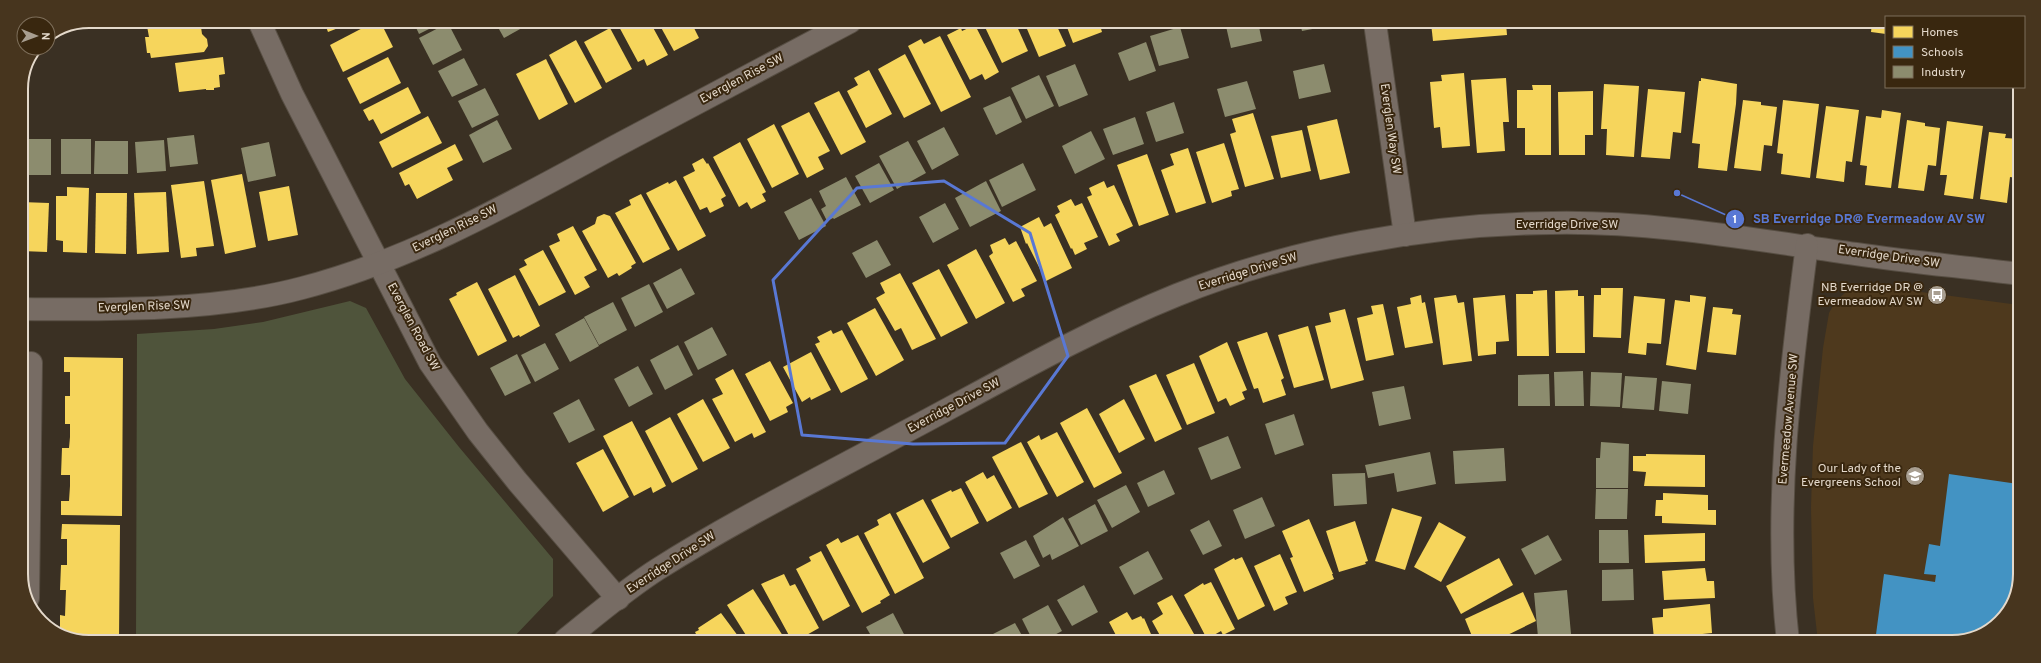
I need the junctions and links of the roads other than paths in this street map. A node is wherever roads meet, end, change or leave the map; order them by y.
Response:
1 (262, 28) edge
2 (839, 28) edge
3 (1376, 28) edge
4 (1405, 235) junction
5 (1807, 245) junction
6 (379, 263) junction
7 (2013, 273) edge
8 (28, 309) edge
9 (31, 363) dead end
10 (28, 414) edge
11 (618, 599) junction
12 (571, 635) edge
13 (1788, 635) edge

1 - 6 street, Everglen Road SW
2 - 6 street, Everglen Rise SW
3 - 4 street, Everglen Way SW
4 - 5 street, Everridge Drive SW
4 - 11 street, Everridge Drive SW
5 - 7 street, Everridge Drive SW
5 - 13 street, Evermeadow Avenue SW
6 - 8 street, Everglen Rise SW
6 - 11 street, Everglen Road SW
9 - 10 street
11 - 12 street, Everridge Drive SW

